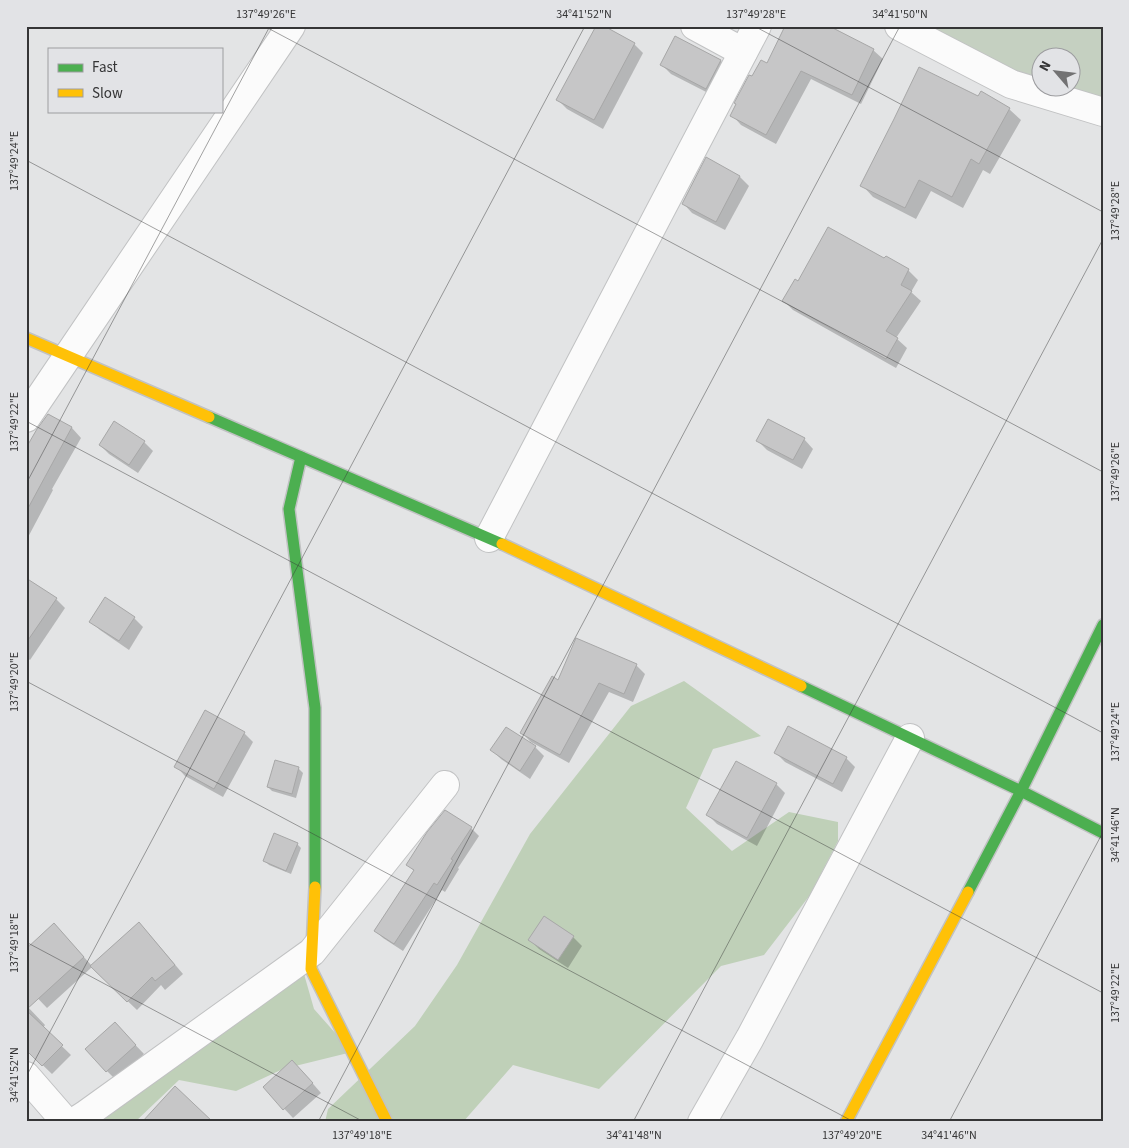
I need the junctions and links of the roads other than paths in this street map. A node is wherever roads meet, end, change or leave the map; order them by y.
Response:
1 (290, 26) edge
2 (696, 26) edge
3 (756, 26) edge
4 (899, 26) edge
5 (743, 52) junction
6 (1103, 112) edge
7 (26, 338) edge
8 (68, 356) junction
9 (26, 418) edge
10 (301, 457) junction
11 (489, 538) junction
12 (1103, 625) edge
13 (910, 738) junction
14 (445, 785) dead end
15 (1021, 791) junction
16 (1103, 833) edge
17 (312, 952) junction
18 (26, 1076) edge
19 (66, 1122) edge
20 (74, 1122) edge
21 (387, 1122) edge
22 (702, 1122) edge
23 (846, 1122) edge

1 - 8 street
2 - 5 street
3 - 5 street
4 - 6 street
5 - 11 street
7 - 8 street
8 - 9 street
8 - 10 street
10 - 11 street
10 - 17 street
11 - 13 street
12 - 15 street
13 - 15 street
13 - 22 street
14 - 17 street
15 - 16 street
15 - 23 street
17 - 20 street
17 - 21 street
18 - 19 street

